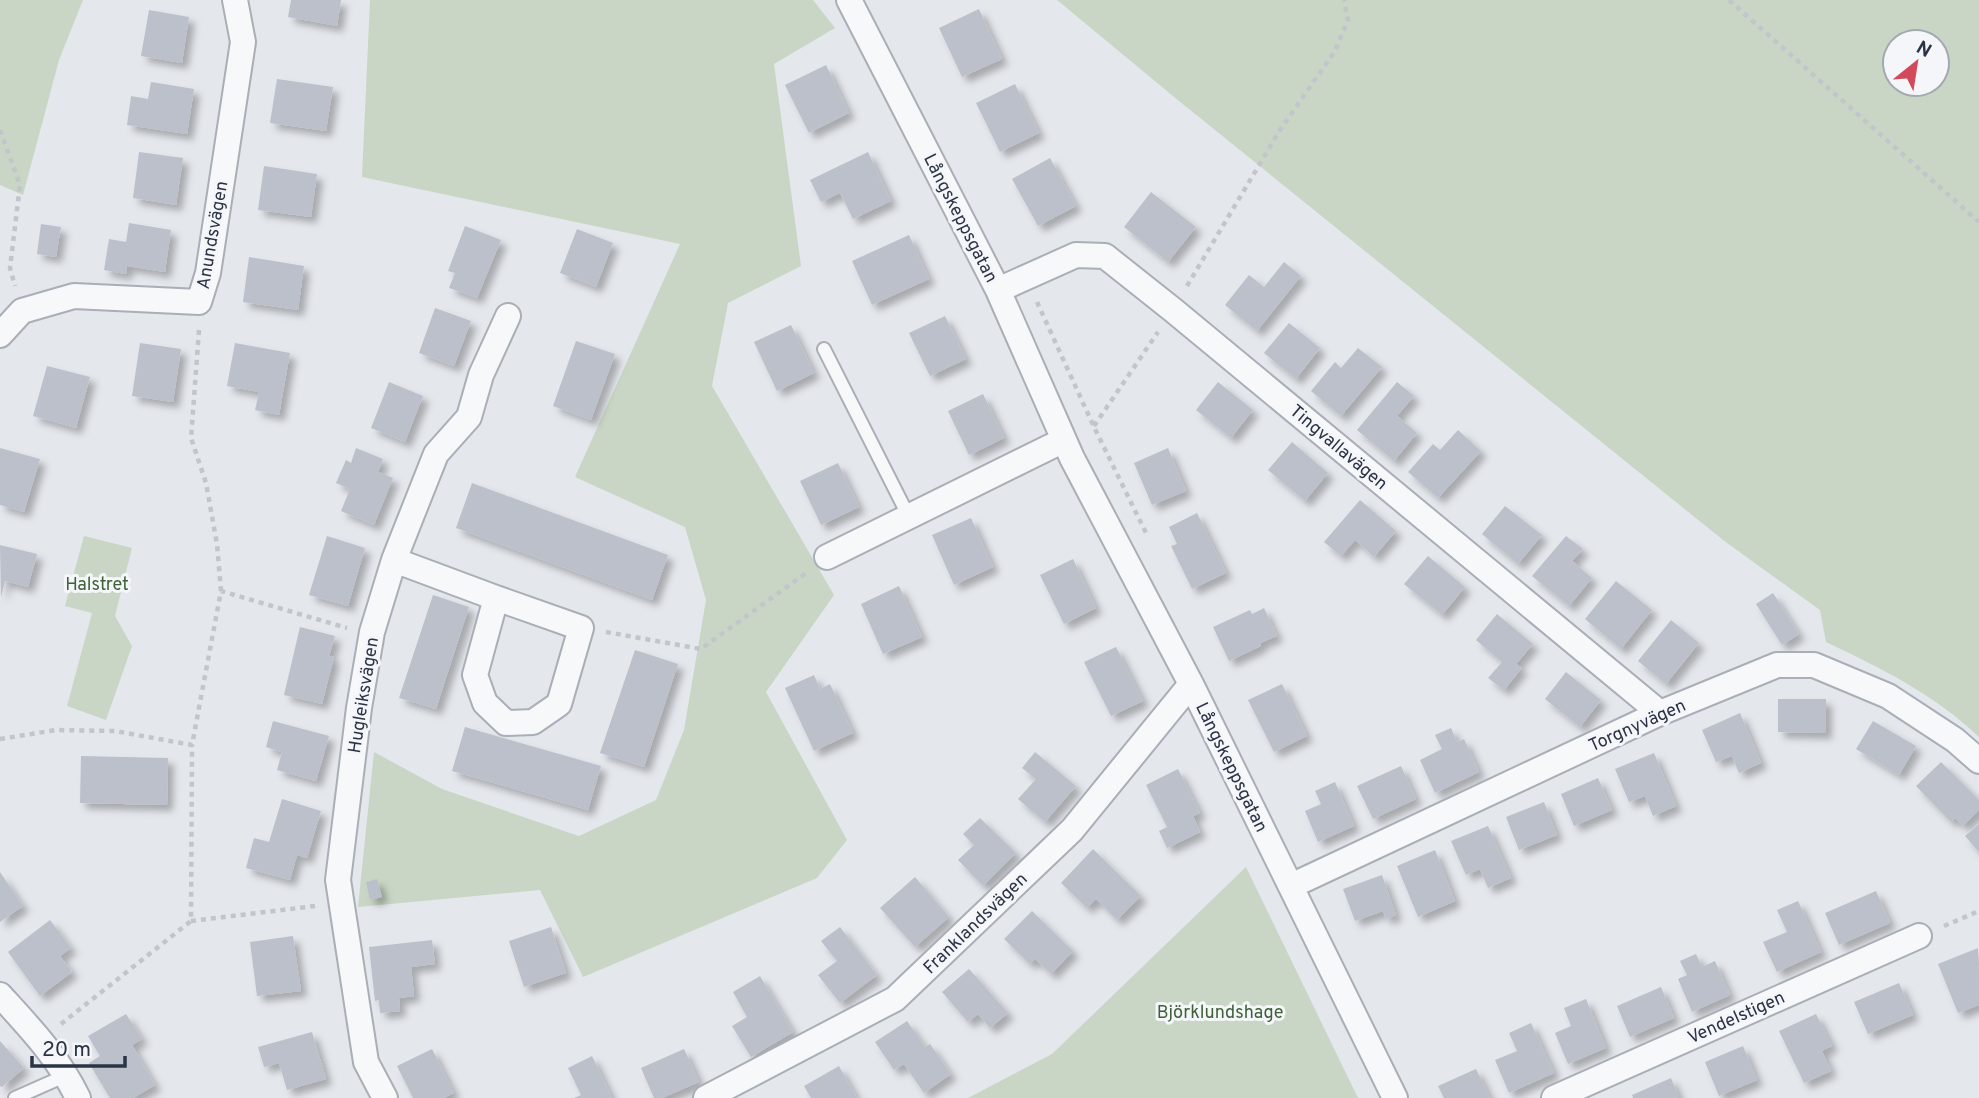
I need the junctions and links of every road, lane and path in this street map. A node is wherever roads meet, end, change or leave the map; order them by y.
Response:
1 (235, 0) edge
2 (849, 0) edge
3 (1344, 0) edge
4 (1729, 0) edge
5 (0, 130) edge
6 (1979, 222) edge
7 (998, 290) junction
8 (199, 302) junction
9 (1173, 310) junction
10 (22, 311) junction
11 (508, 316) dead end
12 (0, 335) edge
13 (824, 349) dead end
14 (1068, 449) junction
15 (909, 517) junction
16 (827, 557) joint
17 (394, 560) junction
18 (220, 591) junction
19 (496, 598) junction
20 (581, 628) junction
21 (372, 632) junction
22 (1191, 684) junction
23 (1660, 713) junction
24 (0, 738) edge
25 (192, 745) junction
26 (1979, 761) edge
27 (1291, 886) junction
28 (342, 902) junction
29 (1979, 911) edge
30 (191, 921) junction
31 (1919, 936) joint
32 (0, 995) edge
33 (41, 1039) junction
34 (67, 1075) junction
35 (15, 1098) edge
36 (78, 1098) edge
37 (385, 1098) edge
38 (706, 1098) edge
39 (1395, 1098) edge
40 (1554, 1098) edge

1 - 8 street, Anundsvägen
2 - 7 street, Långskeppsgatan
3 - 9 path
4 - 6 path
5 - 10 path
7 - 9 street, Tingvallavägen
7 - 14 street, Långskeppsgatan
8 - 10 street, Anundsvägen
8 - 18 path
9 - 14 path
9 - 23 street, Tingvallavägen
10 - 12 street
11 - 17 street, Hugleiksvägen
13 - 15 lane
14 - 15 street
14 - 22 street, Långskeppsgatan
15 - 16 street
16 - 20 path
17 - 19 street
17 - 21 street, Hugleiksvägen
18 - 21 path
18 - 25 path
19 - 20 street
19 - 20 street
21 - 28 street, Hugleiksvägen
22 - 27 street, Långskeppsgatan
22 - 38 street, Franklandsvägen
23 - 26 street, Torgnyvägen
23 - 27 street, Torgnyvägen
24 - 25 path
25 - 30 path
27 - 39 street, Långskeppsgatan
28 - 30 path
28 - 37 street, Hugleiksvägen
29 - 31 path
30 - 33 path
31 - 40 street, Vendelstigen
32 - 33 street
33 - 34 street
34 - 35 lane
34 - 36 street

